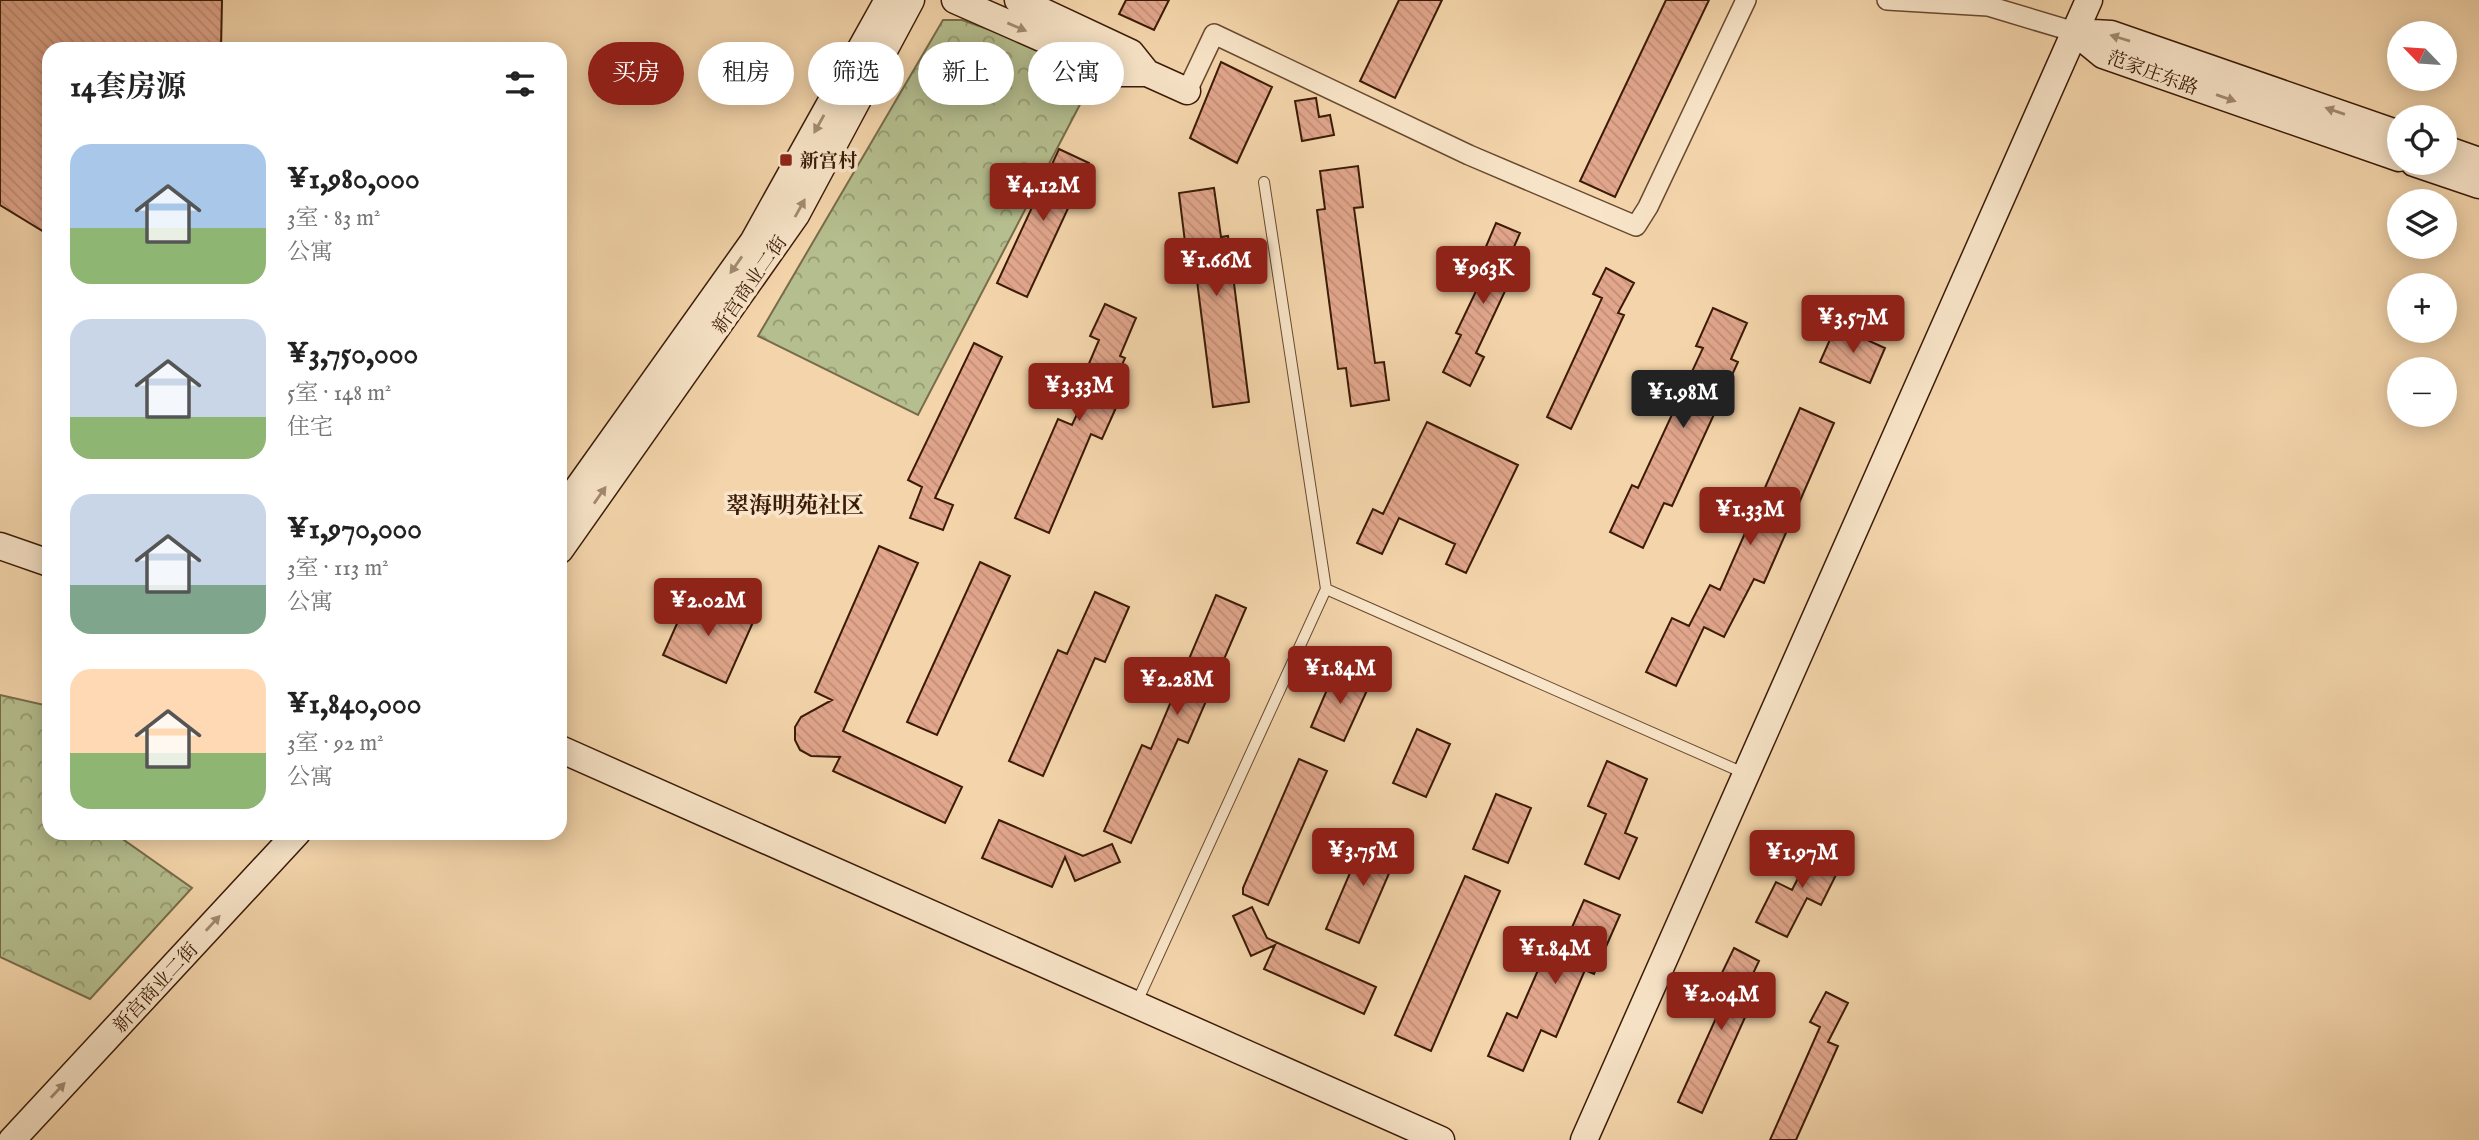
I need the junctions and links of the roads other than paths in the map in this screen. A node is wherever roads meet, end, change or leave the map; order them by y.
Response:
1 (888, 0) edge
2 (911, 0) edge
3 (955, 0) edge
4 (1018, 0) edge
5 (1745, 0) edge
6 (1887, 0) edge
7 (2089, 0) edge
8 (2075, 32) junction
9 (1147, 73) junction
10 (1187, 90) joint
11 (2387, 130) edge
12 (2457, 153) edge
13 (2387, 154) edge
14 (2479, 161) edge
15 (2449, 175) edge
16 (1264, 182) dead end
17 (2479, 185) edge
18 (567, 503) edge
19 (567, 540) edge
20 (0, 546) edge
21 (42, 561) edge
22 (1326, 589) junction
23 (567, 752) edge
24 (1746, 774) junction
25 (291, 840) edge
26 (1136, 1005) junction
27 (12, 1140) edge
28 (1441, 1140) edge
29 (1584, 1140) edge

1 -> 18 street, 新宫商业二街
19 -> 2 street, 新宫商业二街
3 -> 9 street
4 - 9 street
5 - 10 street
6 - 8 street
7 - 8 street
11 -> 8 street, 范家庄东路
8 -> 13 street, 范家庄东路
8 - 24 street
9 - 10 street
12 - 14 street
15 - 17 street
16 - 22 lane
20 - 21 street
22 - 24 lane
22 - 26 lane
23 - 26 street
24 - 29 street
27 -> 25 street, 新宫商业二街
26 - 28 street

